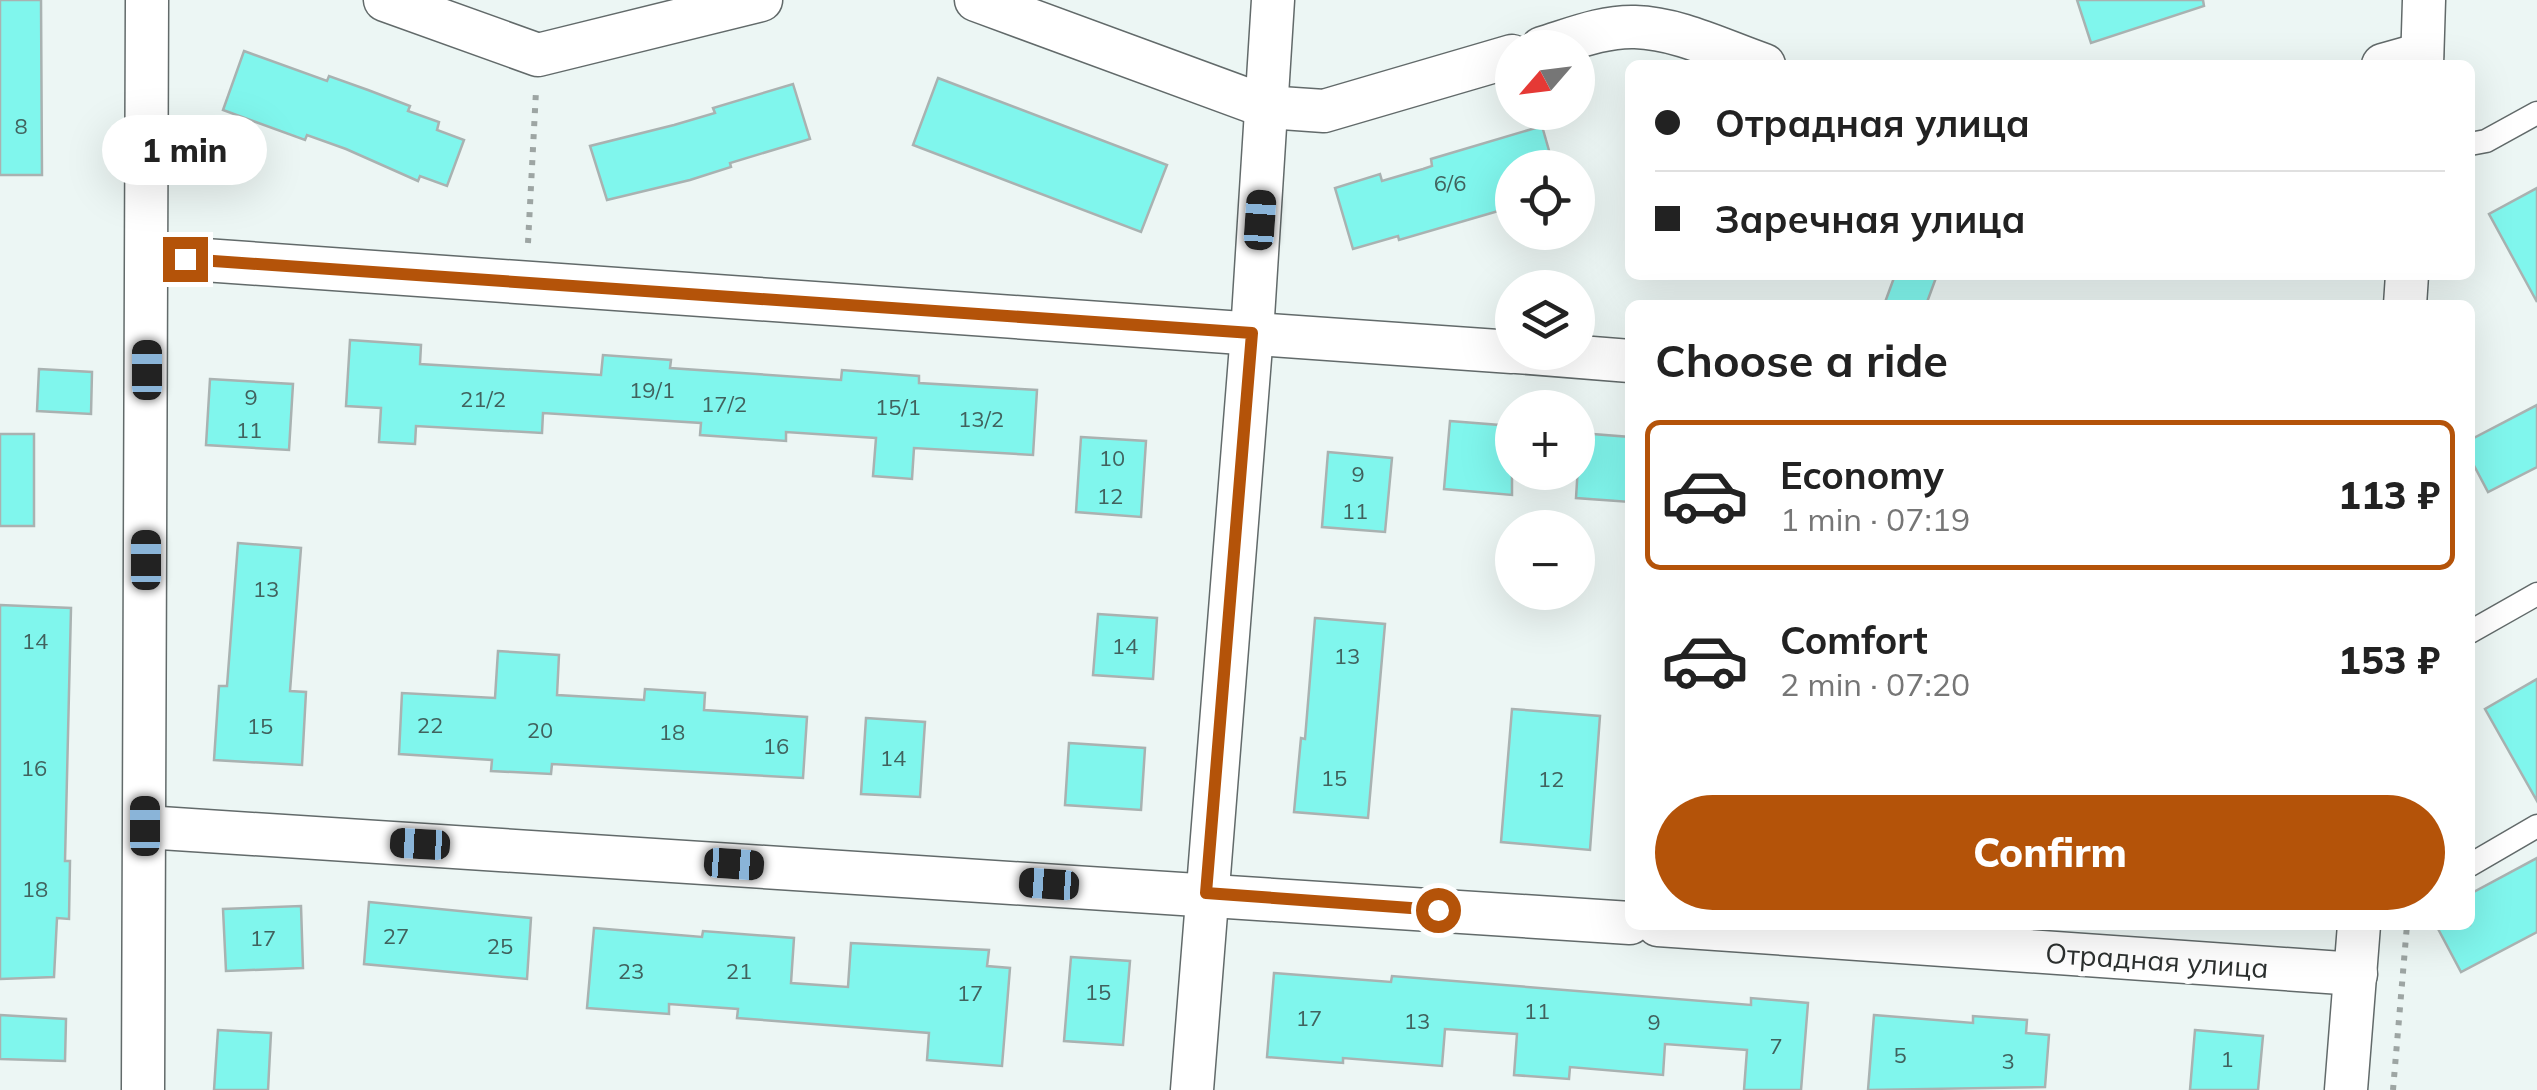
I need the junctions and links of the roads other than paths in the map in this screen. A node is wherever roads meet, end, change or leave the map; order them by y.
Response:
1 (147, 0) edge
2 (384, 0) edge
3 (761, 0) edge
4 (976, 0) edge
5 (1272, 0) edge
6 (2424, 0) edge
7 (1595, 32) edge
8 (1749, 60) edge
9 (2409, 60) edge
10 (1495, 61) edge
11 (1267, 107) junction
12 (2537, 113) edge
13 (2475, 143) edge
14 (147, 256) junction
15 (1252, 333) junction
16 (1495, 351) edge
17 (1595, 358) edge
18 (1625, 361) edge
19 (2537, 594) edge
20 (2475, 629) edge
21 (145, 826) junction
22 (2537, 826) edge
23 (2475, 862) edge
24 (1206, 893) junction
25 (1625, 923) edge
26 (1729, 930) edge
27 (2360, 930) edge
28 (2356, 974) junction
29 (143, 1090) edge
30 (1192, 1090) edge
31 (2346, 1090) edge

1 - 14 street
2 - 3 street
4 - 11 street
5 - 11 street
6 - 9 street
7 - 8 street
10 - 11 street
11 - 15 street
12 - 13 lane
14 - 15 street
14 - 21 street
15 - 16 street
15 - 24 street
17 - 18 street
19 - 20 lane
21 - 24 street
21 - 29 street
22 - 23 lane
24 - 25 street
24 - 30 street
26 - 28 street, Отрадная улица
27 - 28 street
28 - 31 street

